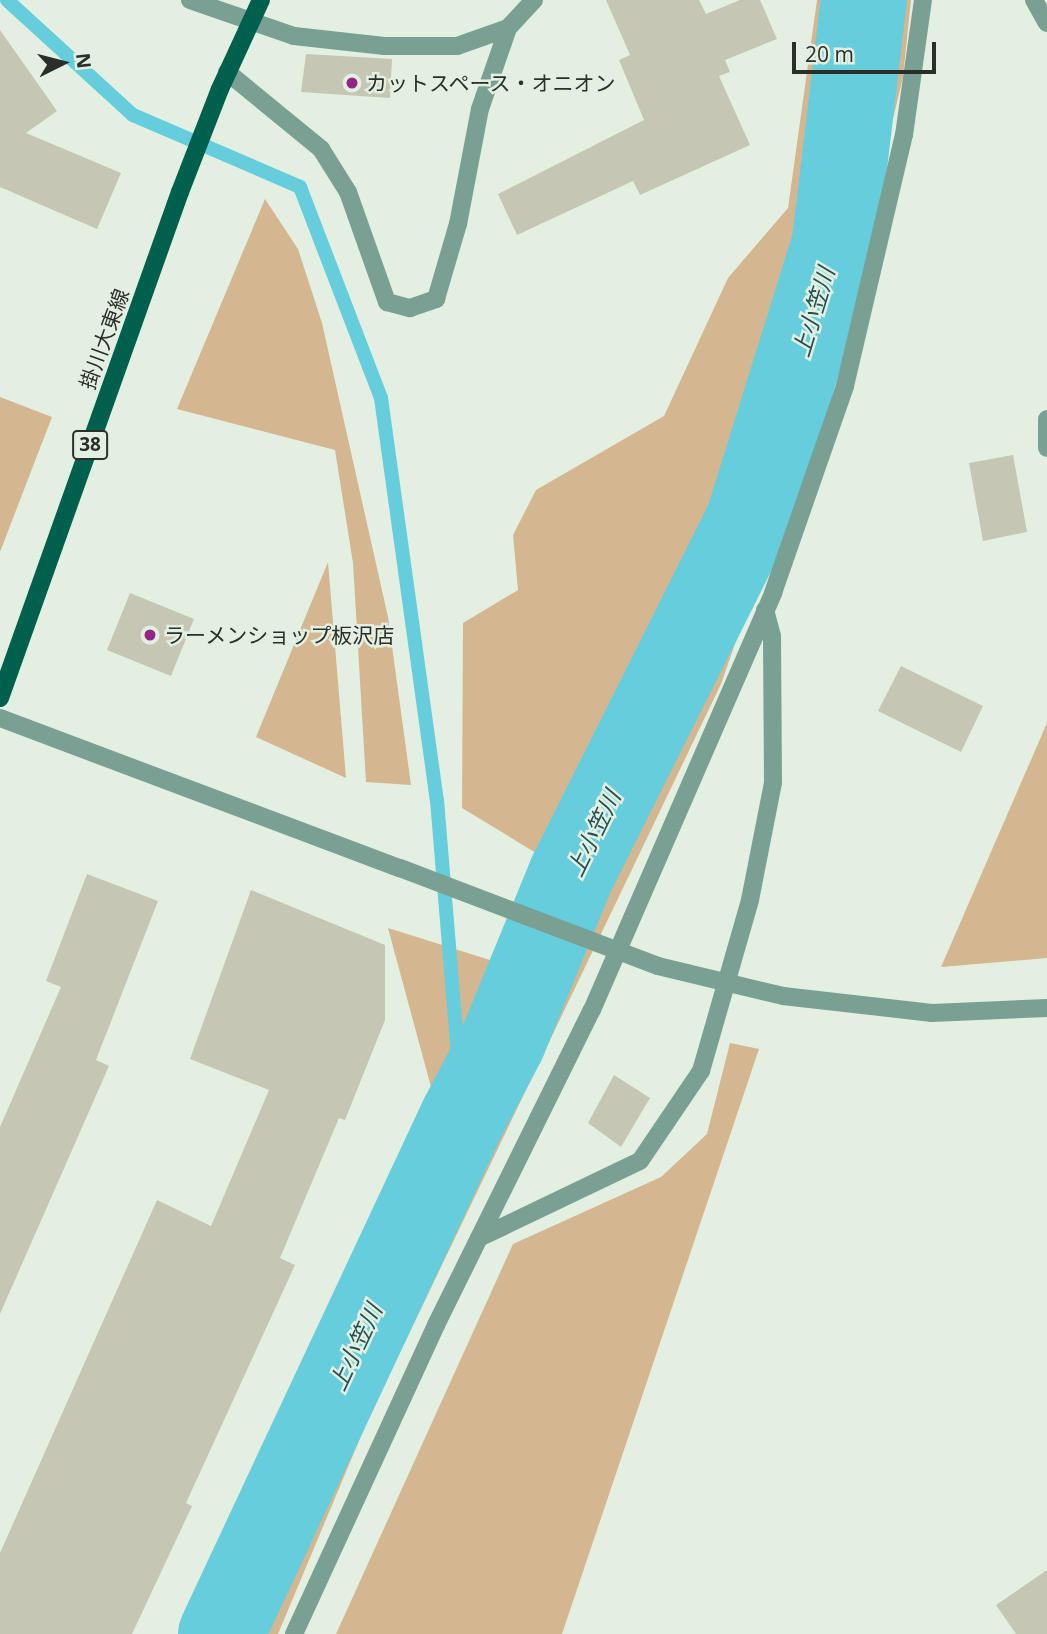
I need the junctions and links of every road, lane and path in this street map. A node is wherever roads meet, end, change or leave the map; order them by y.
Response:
1 (190, 0) edge
2 (261, 0) edge
3 (534, 0) edge
4 (923, 0) edge
5 (1034, 0) edge
6 (251, 21) junction
7 (1047, 23) edge
8 (508, 28) junction
9 (227, 72) junction
10 (1047, 419) edge
11 (1047, 448) edge
12 (765, 610) junction
13 (0, 698) edge
14 (0, 718) edge
15 (1047, 1008) edge
16 (479, 1238) junction
17 (294, 1634) edge

1 - 6 street
2 - 6 main road, 掛川大東線 / 38
3 - 8 street
4 - 12 street
5 - 7 street
6 - 8 street
6 - 9 main road, 掛川大東線 / 38
8 - 9 street
9 - 13 main road, 掛川大東線 / 38
10 - 11 street
12 - 16 street
12 - 16 street
14 - 15 street, bridge
16 - 17 street

